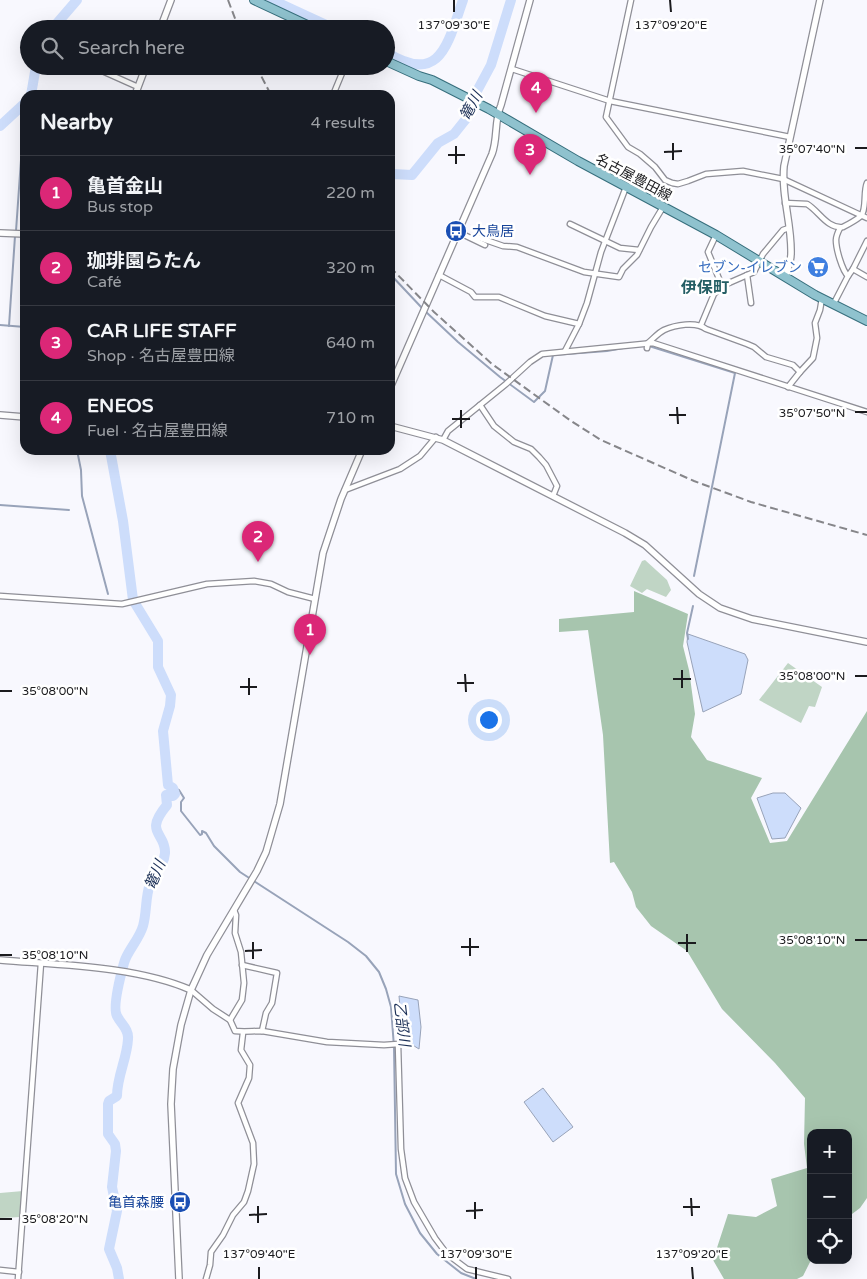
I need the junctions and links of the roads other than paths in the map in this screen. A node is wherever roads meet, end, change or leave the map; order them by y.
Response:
1 (172, 0) edge
2 (530, 0) edge
3 (631, 0) edge
4 (820, 0) edge
5 (257, 1) edge
6 (164, 20) edge
7 (297, 20) edge
8 (395, 65) edge
9 (512, 70) junction
10 (111, 75) edge
11 (143, 75) edge
12 (341, 75) edge
13 (138, 87) junction
14 (137, 90) edge
15 (335, 90) edge
16 (610, 101) junction
17 (497, 115) junction
18 (790, 137) junction
19 (783, 179) junction
20 (867, 183) edge
21 (626, 187) junction
22 (785, 203) junction
23 (663, 207) junction
24 (864, 217) edge
25 (570, 224) dead end
26 (789, 228) junction
27 (840, 228) junction
28 (458, 232) junction
29 (0, 233) edge
30 (20, 234) edge
31 (716, 235) junction
32 (472, 238) junction
33 (605, 240) junction
34 (867, 241) edge
35 (485, 245) dead end
36 (639, 250) junction
37 (759, 261) junction
38 (853, 269) junction
39 (596, 274) junction
40 (439, 275) junction
41 (747, 275) junction
42 (848, 276) junction
43 (785, 277) junction
44 (867, 277) edge
45 (722, 286) junction
46 (822, 298) junction
47 (751, 303) dead end
48 (833, 304) junction
49 (867, 321) edge
50 (579, 324) junction
51 (701, 325) junction
52 (647, 345) junction
53 (565, 351) junction
54 (800, 372) junction
55 (395, 377) edge
56 (788, 387) junction
57 (480, 405) junction
58 (867, 412) edge
59 (0, 415) edge
60 (20, 417) edge
61 (395, 427) edge
62 (436, 437) junction
63 (443, 440) junction
64 (360, 455) edge
65 (345, 490) junction
66 (553, 496) junction
67 (0, 596) edge
68 (315, 599) junction
69 (867, 642) edge
70 (234, 910) junction
71 (0, 960) edge
72 (41, 963) junction
73 (242, 965) junction
74 (191, 990) junction
75 (230, 1020) junction
76 (243, 1032) junction
77 (262, 1032) junction
78 (0, 1270) edge
79 (19, 1272) junction
80 (18, 1279) edge
81 (179, 1279) edge
82 (206, 1279) edge
83 (508, 1279) edge

1 - 6 street
2 - 9 street
3 - 16 street
4 - 18 street
5 - 7 main road
8 - 17 main road, 名古屋豊田線
9 - 16 street
9 - 17 street
10 - 13 street
11 - 13 street
12 - 15 street
13 - 14 street
16 - 18 street
16 - 19 street
17 - 21 main road, 名古屋豊田線
17 - 28 street
18 - 19 street
19 - 22 street
19 - 24 street
20 - 24 street
21 - 23 main road, 名古屋豊田線
21 - 33 street
22 - 26 street
22 - 27 street
23 - 31 main road, 名古屋豊田線
23 - 36 street
24 - 27 street
25 - 33 street
26 - 37 street
26 - 43 street
27 - 42 street
28 - 32 street
28 - 40 street
29 - 30 street
31 - 37 main road, 名古屋豊田線
31 - 45 street
32 - 35 street
32 - 39 street
33 - 36 street
33 - 39 street
34 - 38 street
36 - 39 street
37 - 41 street
37 - 43 main road, 名古屋豊田線
38 - 42 street
38 - 44 street
39 - 50 street
40 - 50 street
40 - 55 street
41 - 45 street
41 - 47 street
42 - 48 street
43 - 46 main road, 名古屋豊田線
45 - 51 street
46 - 48 main road, 名古屋豊田線
46 - 54 street
48 - 49 main road, 名古屋豊田線
50 - 53 street
51 - 52 street
51 - 54 street
52 - 53 street
52 - 56 street
53 - 57 street
54 - 56 street
56 - 58 street
57 - 63 street
57 - 66 street
59 - 60 street
61 - 62 street
62 - 63 street
62 - 65 street
63 - 66 street
64 - 65 street
65 - 68 street
66 - 69 street
67 - 68 street
68 - 70 street
70 - 73 street
70 - 74 street
71 - 72 street
72 - 74 street
72 - 79 street
73 - 75 street
73 - 77 street
74 - 75 street
74 - 81 street
75 - 76 street
76 - 77 street
76 - 82 street
77 - 83 street
78 - 79 street
79 - 80 street

